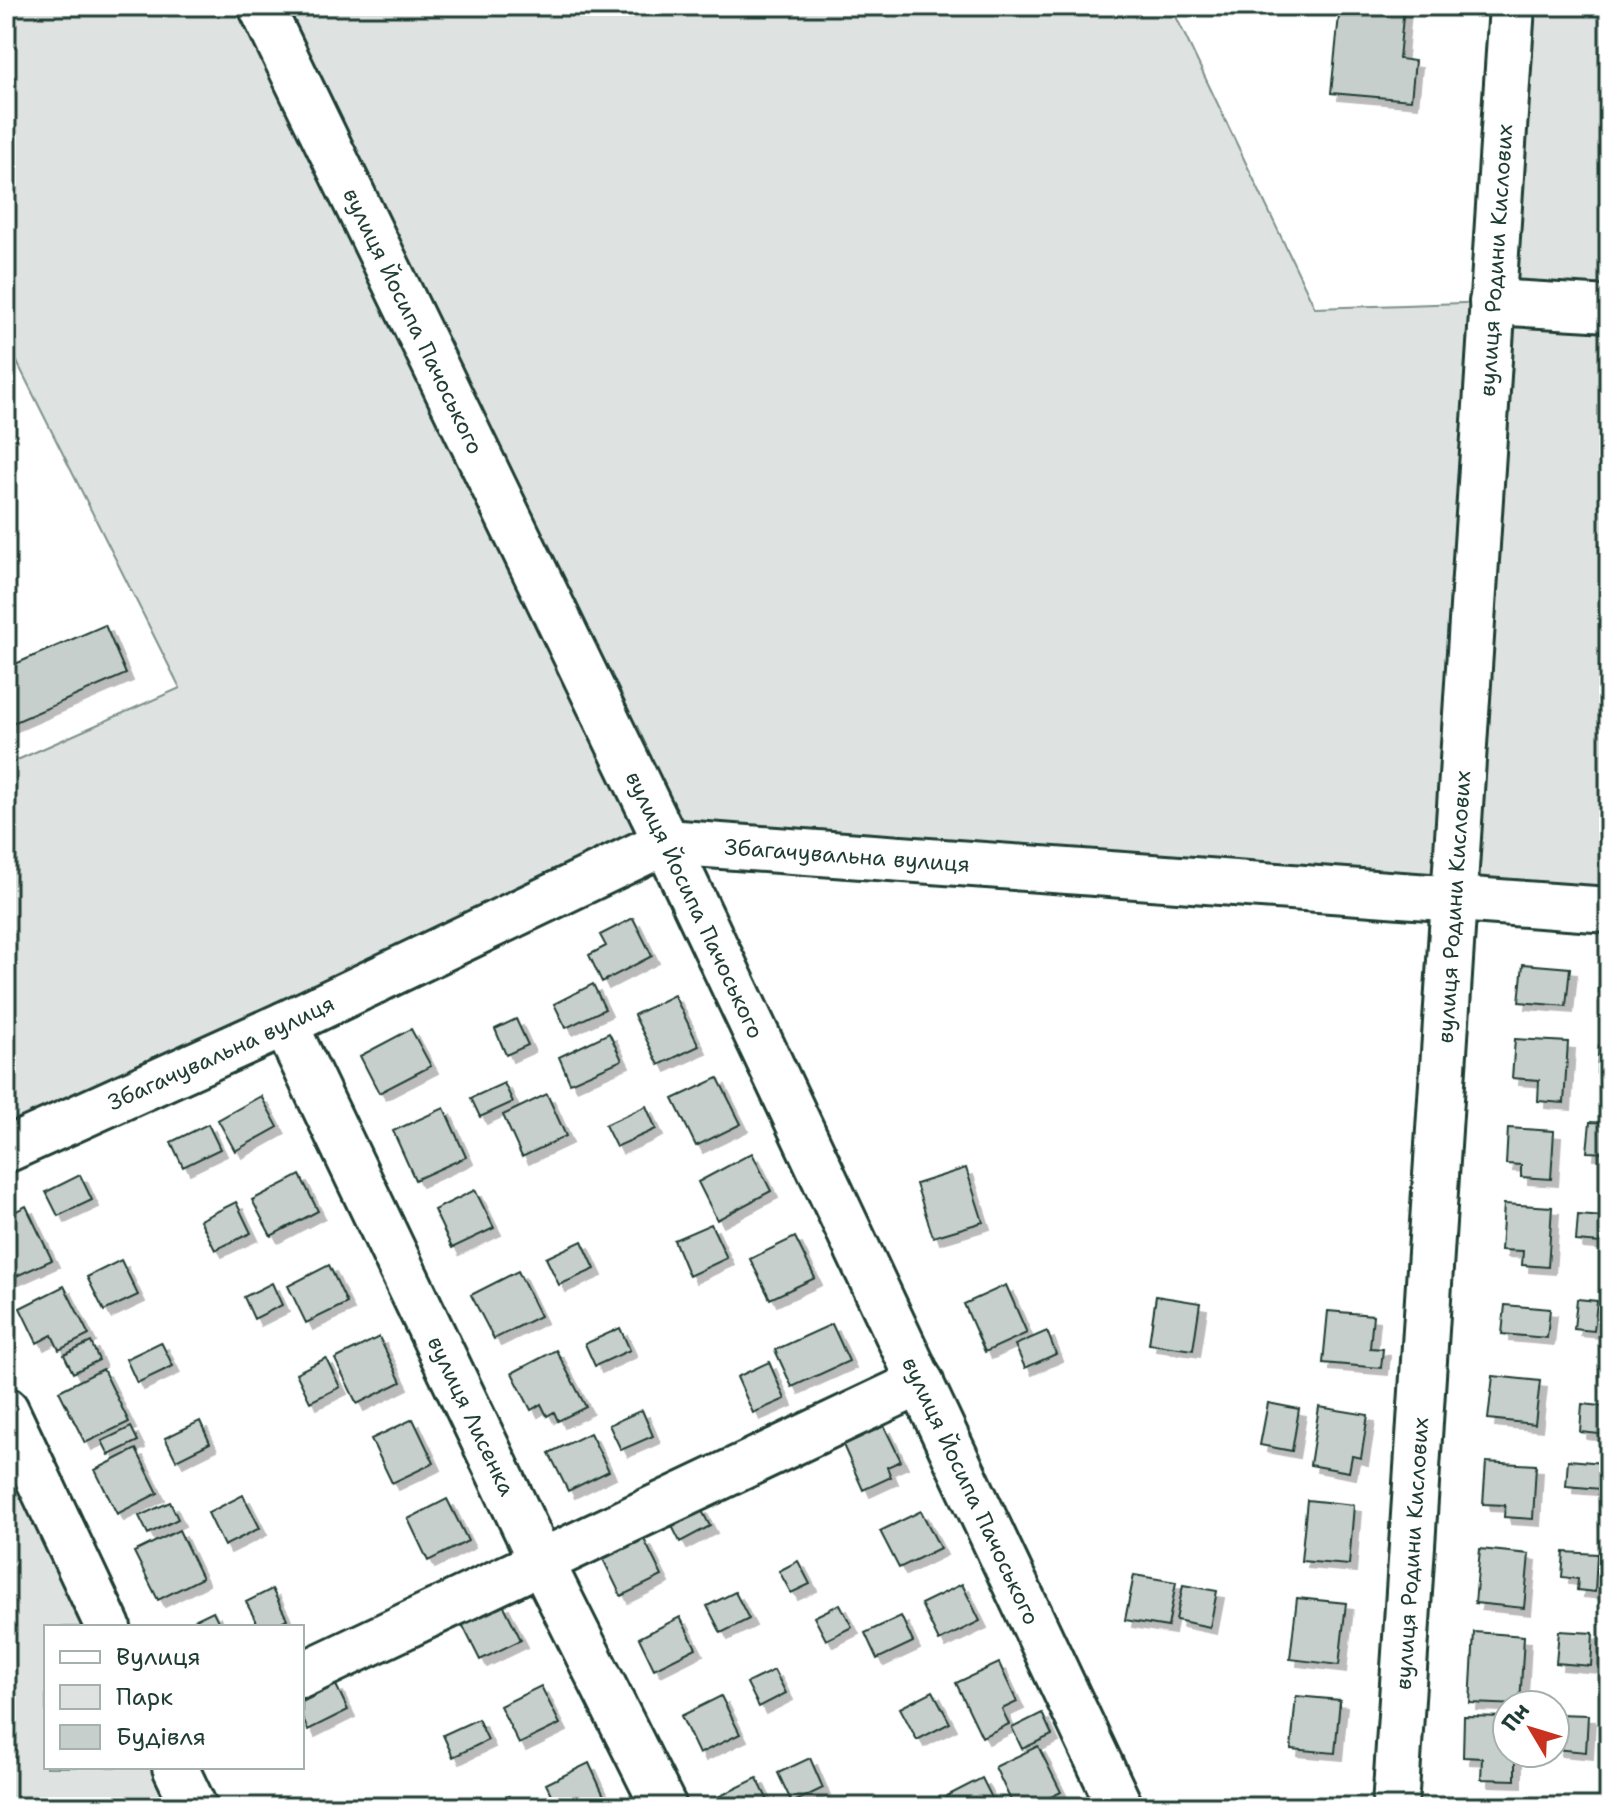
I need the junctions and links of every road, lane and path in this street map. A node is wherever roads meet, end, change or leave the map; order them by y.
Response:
1 (261, 6) edge
2 (1512, 6) edge
3 (1492, 302) junction
4 (1609, 309) edge
5 (666, 842) junction
6 (1453, 899) junction
7 (1609, 910) edge
8 (285, 1024) junction
9 (6, 1150) edge
10 (921, 1382) junction
11 (6, 1410) edge
12 (540, 1559) junction
13 (107, 1625) edge
14 (304, 1674) edge
15 (176, 1769) edge
16 (194, 1807) edge
17 (664, 1807) edge
18 (1120, 1807) edge
19 (1395, 1807) edge

1 - 5 street, вулиця Йосипа Пачоського
2 - 3 street, вулиця Родини Кислових
3 - 4 street
3 - 6 street, вулиця Родини Кислових
5 - 6 street, Збагачувальна вулиця
5 - 8 street, Збагачувальна вулиця
5 - 10 street, вулиця Йосипа Пачоського
6 - 7 street, Збагачувальна вулиця
6 - 19 street, вулиця Родини Кислових
8 - 9 street, Збагачувальна вулиця
8 - 12 street, вулиця Лисенка
10 - 12 street
10 - 18 street, вулиця Йосипа Пачоського
11 - 13 street
12 - 14 street
12 - 17 street, вулиця Лисенка
15 - 16 street

